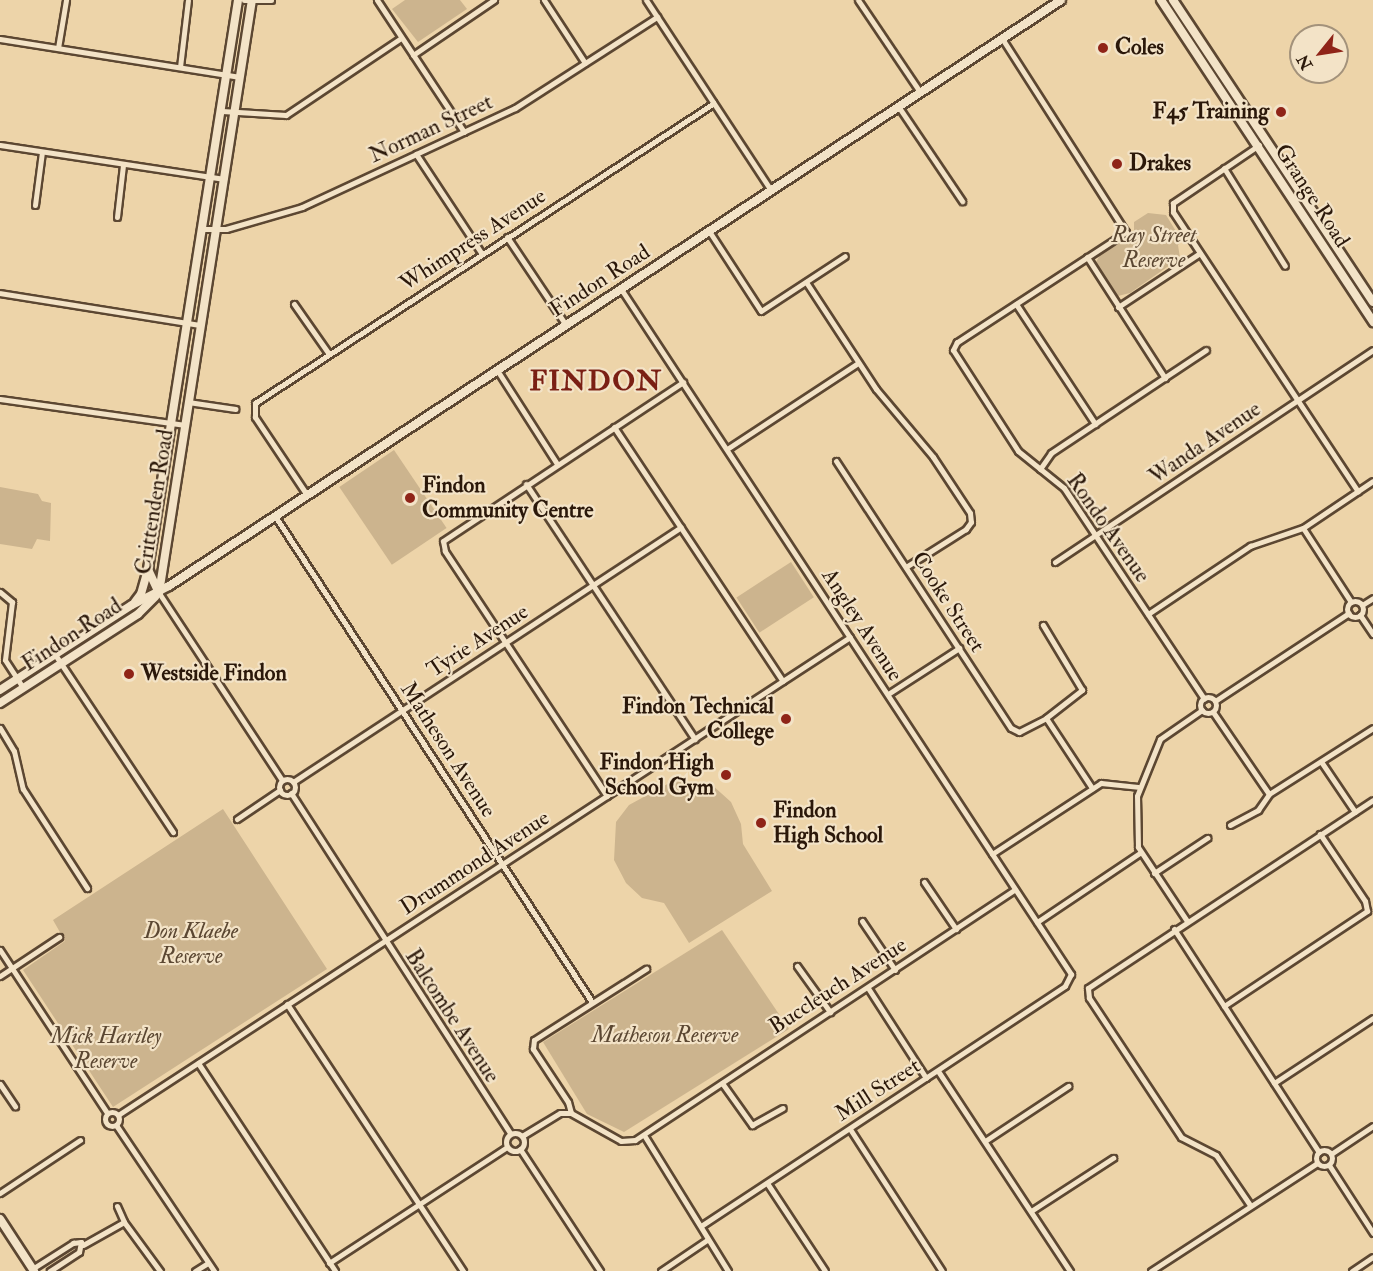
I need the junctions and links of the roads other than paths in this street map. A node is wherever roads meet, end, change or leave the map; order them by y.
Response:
1 (66, 0) edge
2 (188, 0) edge
3 (238, 0) edge
4 (249, 0) edge
5 (270, 0) edge
6 (376, 0) edge
7 (494, 0) edge
8 (544, 0) edge
9 (646, 0) edge
10 (858, 0) edge
11 (1061, 0) edge
12 (1161, 0) edge
13 (1173, 0) edge
14 (657, 17) junction
15 (401, 38) junction
16 (0, 39) edge
17 (1003, 40) junction
18 (58, 48) junction
19 (413, 55) junction
20 (585, 63) junction
21 (180, 67) junction
22 (1219, 69) junction
23 (228, 75) junction
24 (240, 77) junction
25 (1212, 78) junction
26 (1225, 79) junction
27 (920, 92) junction
28 (714, 103) junction
29 (898, 106) junction
30 (222, 111) junction
31 (236, 112) junction
32 (464, 132) junction
33 (1266, 140) junction
34 (0, 146) edge
35 (1257, 146) junction
36 (42, 152) junction
37 (416, 154) junction
38 (123, 165) junction
39 (1224, 168) junction
40 (210, 177) junction
41 (224, 179) junction
42 (771, 190) junction
43 (962, 201) dead end
44 (35, 205) dead end
45 (117, 217) dead end
46 (202, 229) junction
47 (217, 231) junction
48 (709, 231) junction
49 (507, 237) junction
50 (1200, 252) junction
51 (482, 254) junction
52 (845, 256) dead end
53 (1087, 257) junction
54 (1285, 267) dead end
55 (806, 282) junction
56 (621, 289) junction
57 (0, 293) edge
58 (1373, 302) edge
59 (294, 304) dead end
60 (1016, 304) junction
61 (1118, 307) junction
62 (186, 322) junction
63 (1373, 322) edge
64 (200, 325) junction
65 (566, 325) junction
66 (1206, 350) dead end
67 (1373, 350) edge
68 (329, 354) junction
69 (858, 363) junction
70 (497, 370) junction
71 (1165, 378) junction
72 (683, 382) junction
73 (0, 399) edge
74 (1299, 401) junction
75 (188, 402) junction
76 (235, 409) dead end
77 (170, 423) junction
78 (1095, 424) junction
79 (185, 425) junction
80 (614, 427) junction
81 (727, 449) junction
82 (836, 461) dead end
83 (557, 464) junction
84 (1040, 470) junction
85 (1373, 482) edge
86 (526, 484) junction
87 (1358, 491) junction
88 (307, 495) junction
89 (275, 516) junction
90 (681, 527) junction
91 (1303, 528) junction
92 (1096, 535) junction
93 (1055, 562) dead end
94 (164, 563) junction
95 (906, 567) junction
96 (148, 569) junction
97 (185, 575) junction
98 (594, 585) junction
99 (0, 592) edge
100 (159, 592) junction
101 (1373, 598) edge
102 (1351, 602) junction
103 (132, 605) junction
104 (1362, 605) junction
105 (1349, 613) junction
106 (1148, 614) junction
107 (1360, 615) junction
108 (1042, 625) dead end
109 (95, 629) junction
110 (1373, 634) edge
111 (850, 636) junction
112 (94, 642) junction
113 (507, 642) junction
114 (959, 648) junction
115 (54, 653) junction
116 (61, 663) junction
117 (17, 679) junction
118 (783, 681) junction
119 (23, 688) junction
120 (0, 690) edge
121 (888, 694) junction
122 (1204, 699) junction
123 (1215, 701) junction
124 (0, 703) edge
125 (1202, 710) junction
126 (402, 711) junction
127 (1213, 712) junction
128 (1046, 718) junction
129 (0, 728) edge
130 (1373, 728) edge
131 (695, 739) junction
132 (1322, 763) junction
133 (282, 780) junction
134 (293, 782) junction
135 (1138, 787) junction
136 (1092, 788) junction
137 (280, 790) junction
138 (291, 793) junction
139 (1269, 794) junction
140 (607, 796) junction
141 (1373, 800) edge
142 (1355, 812) junction
143 (237, 819) dead end
144 (1230, 825) dead end
145 (173, 832) dead end
146 (1320, 834) junction
147 (1208, 838) dead end
148 (1141, 852) junction
149 (992, 854) junction
150 (503, 864) junction
151 (1154, 873) junction
152 (924, 882) dead end
153 (87, 888) dead end
154 (1015, 889) junction
155 (862, 921) dead end
156 (1187, 921) junction
157 (1037, 922) junction
158 (956, 929) junction
159 (1173, 929) junction
160 (59, 937) dead end
161 (386, 941) junction
162 (0, 950) edge
163 (797, 966) dead end
164 (12, 968) junction
165 (646, 969) dead end
166 (895, 970) junction
167 (0, 976) edge
168 (1071, 980) joint
169 (868, 988) junction
170 (592, 1002) junction
171 (287, 1004) junction
172 (1224, 1006) junction
173 (830, 1012) junction
174 (1373, 1018) edge
175 (198, 1063) junction
176 (938, 1071) junction
177 (926, 1078) junction
178 (722, 1083) junction
179 (1274, 1083) junction
180 (0, 1084) edge
181 (1068, 1086) dead end
182 (15, 1107) dead end
183 (783, 1108) dead end
184 (107, 1113) junction
185 (571, 1113) junction
186 (118, 1115) junction
187 (116, 1125) junction
188 (1373, 1126) edge
189 (850, 1129) junction
190 (510, 1133) junction
191 (644, 1135) junction
192 (522, 1136) junction
193 (80, 1140) dead end
194 (985, 1141) junction
195 (507, 1147) junction
196 (520, 1149) junction
197 (1320, 1152) junction
198 (1331, 1154) junction
199 (1113, 1158) dead end
200 (1317, 1163) junction
201 (1329, 1165) junction
202 (767, 1183) junction
203 (0, 1193) edge
204 (419, 1204) junction
205 (1250, 1205) junction
206 (117, 1206) dead end
207 (1031, 1211) junction
208 (0, 1220) edge
209 (124, 1222) junction
210 (702, 1225) junction
211 (1373, 1233) edge
212 (707, 1240) junction
213 (83, 1245) junction
214 (1373, 1257) edge
215 (207, 1263) junction
216 (329, 1263) junction
217 (33, 1270) edge
218 (50, 1271) edge
219 (160, 1271) edge
220 (195, 1271) edge
221 (214, 1271) edge
222 (335, 1271) edge
223 (463, 1271) edge
224 (600, 1271) edge
225 (661, 1271) edge
226 (728, 1271) edge
227 (825, 1271) edge
228 (942, 1271) edge
229 (1070, 1271) edge
230 (1151, 1271) edge
231 (1352, 1271) edge

1 - 18 street
2 - 21 street
3 - 23 main road, Crittenden Road
4 - 5 street
4 - 24 main road, Crittenden Road
6 - 15 street
7 - 19 street
8 - 20 street
9 - 14 street
10 - 27 street
11 - 17 main road, Findon Road
12 - 25 main road, Grange Road
13 - 22 main road, Grange Road
14 - 20 street, Norman Street
14 - 28 street
15 - 19 street
15 - 31 street
16 - 18 street
17 - 27 main road, Findon Road
17 - 53 street, Rondo Avenue
18 - 21 street
19 - 32 street
20 - 32 street, Norman Street
21 - 23 street
22 - 25 main road
22 - 26 main road, Grange Road
23 - 24 street
23 - 30 main road, Crittenden Road
24 - 31 main road, Crittenden Road
25 - 26 main road
25 - 35 main road, Grange Road
26 - 33 main road, Grange Road
27 - 29 main road, Findon Road
28 - 42 street
28 - 49 street, Whimpress Avenue
29 - 42 main road, Findon Road
29 - 43 street
30 - 31 street
30 - 40 main road, Crittenden Road
31 - 41 main road, Crittenden Road
32 - 37 street, Norman Street
33 - 35 street
33 - 58 main road, Grange Road
34 - 36 street
35 - 39 street
35 - 63 main road, Grange Road
36 - 38 street
36 - 44 street
37 - 47 street, Norman Street
37 - 51 street
38 - 40 street
38 - 45 street
39 - 50 street
39 - 54 street
40 - 41 street
40 - 46 main road, Crittenden Road
41 - 47 main road, Crittenden Road
42 - 48 main road, Findon Road
46 - 47 street, Norman Street
46 - 62 main road, Crittenden Road
47 - 64 main road, Crittenden Road
48 - 55 street
48 - 56 main road, Findon Road
49 - 51 street, Whimpress Avenue
49 - 65 street
50 - 61 street
50 - 74 street
51 - 68 street, Whimpress Avenue
52 - 55 street
53 - 60 street, Rondo Avenue
53 - 61 street
55 - 69 street
56 - 65 main road, Findon Road
56 - 72 street, Angley Avenue
57 - 62 street
59 - 68 street
60 - 78 street
60 - 84 street, Rondo Avenue
61 - 71 street
62 - 64 street
62 - 77 main road, Crittenden Road
64 - 75 main road, Crittenden Road
65 - 70 main road, Findon Road
66 - 71 street
67 - 74 street, Wanda Avenue
68 - 88 street, Whimpress Avenue
69 - 81 street
69 - 95 street
70 - 83 street
70 - 88 main road, Findon Road
71 - 78 street
72 - 80 street
72 - 81 street, Angley Avenue
73 - 77 street
74 - 87 street
74 - 92 street, Wanda Avenue
75 - 76 street
75 - 79 main road, Crittenden Road
77 - 79 street
77 - 96 main road, Crittenden Road
78 - 84 street
79 - 94 main road, Crittenden Road
80 - 83 street
80 - 90 street
81 - 111 street, Angley Avenue
82 - 95 street, Cooke Street
83 - 86 street
84 - 92 street, Rondo Avenue
85 - 87 street
86 - 98 street
86 - 113 street
87 - 91 street
88 - 89 main road, Findon Road
89 - 97 main road, Findon Road
89 - 126 street, Matheson Avenue
90 - 98 street, Tyrie Avenue
90 - 118 street
91 - 102 street
91 - 106 street
92 - 93 street, Wanda Avenue
92 - 106 street, Rondo Avenue
94 - 97 main road
94 - 100 main road, Crittenden Road
95 - 114 street, Cooke Street
96 - 100 main road, Crittenden Road
96 - 103 main road
97 - 100 main road, Findon Road
98 - 113 street, Tyrie Avenue
98 - 131 street
99 - 117 street
100 - 103 main road, Findon Road
100 - 112 main road, Findon Road
100 - 133 street
101 - 104 street
102 - 104 street
102 - 105 street
103 - 109 main road, Findon Road
104 - 107 street
105 - 107 street
105 - 123 street
106 - 122 street, Rondo Avenue
107 - 110 street
108 - 128 street, Cooke Street
109 - 112 main road
109 - 115 main road, Findon Road
111 - 118 street, Drummond Avenue
111 - 121 street, Angley Avenue
112 - 116 main road, Findon Road
113 - 126 street, Tyrie Avenue
113 - 140 street
114 - 121 street
114 - 128 street, Cooke Street
115 - 116 street
115 - 117 main road, Findon Road
116 - 119 main road, Findon Road
116 - 145 street
117 - 119 street
117 - 120 main road, Findon Road
118 - 131 street, Drummond Avenue
119 - 124 main road, Findon Road
121 - 149 street, Angley Avenue
122 - 123 street
122 - 125 street
123 - 127 street
125 - 127 street
125 - 135 street
126 - 134 street, Tyrie Avenue
126 - 150 street, Matheson Avenue
127 - 139 street
128 - 136 street
129 - 153 street
130 - 132 street
131 - 140 street, Drummond Avenue
132 - 139 street
132 - 142 street
133 - 134 street
133 - 137 street
134 - 138 street
135 - 136 street
135 - 148 street
136 - 149 street
137 - 138 street
137 - 143 street
138 - 161 street, Balcombe Avenue
139 - 144 street
140 - 150 street, Drummond Avenue
141 - 142 street
142 - 146 street
146 - 156 street
146 - 172 street
147 - 151 street
148 - 151 street
148 - 157 street
149 - 154 street, Angley Avenue
150 - 161 street, Drummond Avenue
150 - 170 street, Matheson Avenue
151 - 156 street
152 - 158 street
154 - 157 street, Angley Avenue
154 - 158 street, Buccleuch Avenue
155 - 166 street
156 - 159 street
157 - 168 street, Angley Avenue
158 - 166 street, Buccleuch Avenue
159 - 172 street
159 - 205 street
160 - 164 street
161 - 171 street, Drummond Avenue
161 - 190 street, Balcombe Avenue
162 - 164 street
163 - 173 street
164 - 167 street
164 - 184 street
165 - 170 street
166 - 169 street, Buccleuch Avenue
168 - 176 street, Mill Street
169 - 173 street, Buccleuch Avenue
169 - 177 street
170 - 185 street
171 - 175 street, Drummond Avenue
171 - 204 street
172 - 179 street
173 - 178 street, Buccleuch Avenue
174 - 179 street
175 - 186 street, Drummond Avenue
175 - 216 street
176 - 177 street, Mill Street
176 - 194 street
177 - 189 street, Mill Street
178 - 183 street
178 - 191 street, Buccleuch Avenue
179 - 197 street
180 - 182 street
181 - 194 street
184 - 186 street
184 - 187 street
185 - 191 street, Buccleuch Avenue
185 - 192 street
186 - 187 street
187 - 215 street
188 - 198 street
189 - 202 street, Mill Street
189 - 228 street
190 - 192 street
190 - 195 street
191 - 210 street
192 - 196 street
193 - 203 street
194 - 207 street
195 - 196 street
195 - 204 street
196 - 224 street
197 - 198 street
197 - 200 street
198 - 201 street
199 - 207 street
200 - 201 street
200 - 205 street
201 - 211 street
202 - 210 street, Mill Street
202 - 227 street
204 - 216 street
204 - 223 street
205 - 230 street
206 - 209 street
207 - 229 street
208 - 217 main road
209 - 213 street
209 - 219 street
210 - 212 street
212 - 225 street
212 - 226 street
213 - 217 street
213 - 218 street
214 - 231 street
215 - 220 street
215 - 221 street
216 - 222 street

